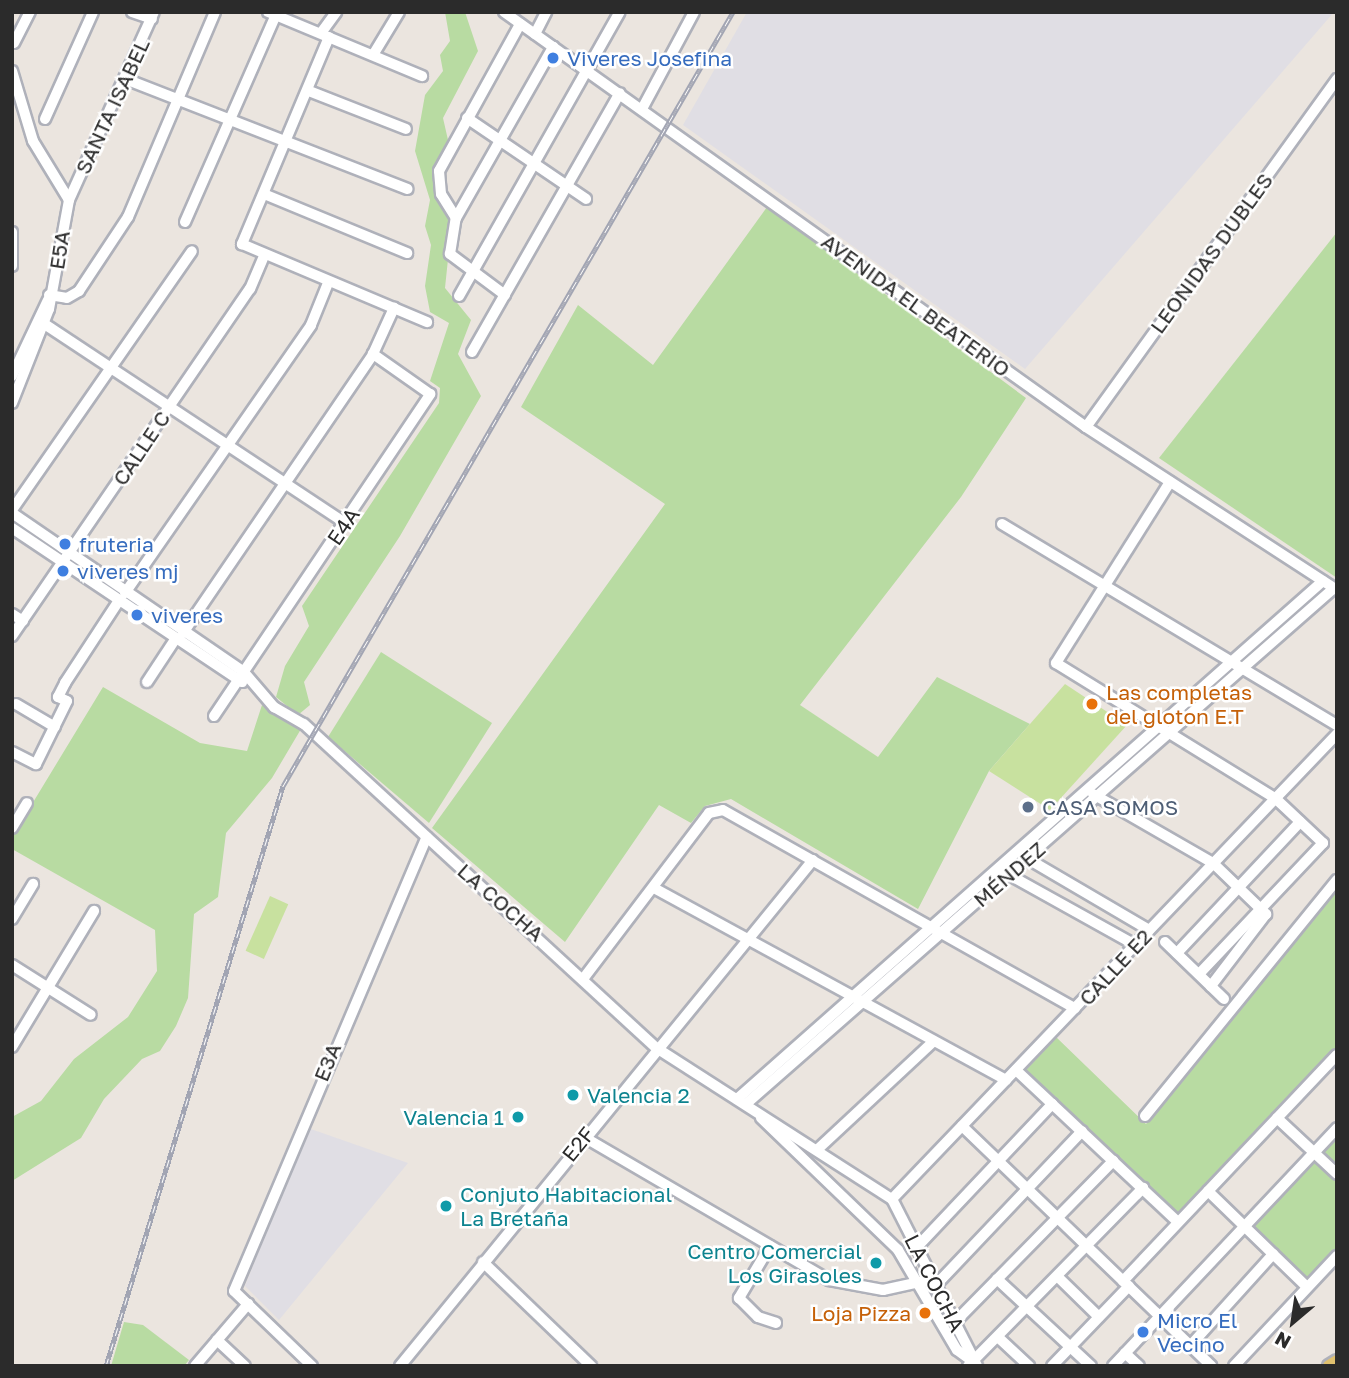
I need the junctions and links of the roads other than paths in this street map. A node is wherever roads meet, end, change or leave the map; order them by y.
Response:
1 (30, 12) edge
2 (93, 12) edge
3 (132, 12) edge
4 (215, 12) edge
5 (336, 12) edge
6 (400, 12) edge
7 (504, 12) edge
8 (546, 12) edge
9 (620, 12) edge
10 (694, 12) edge
11 (272, 14) edge
12 (153, 16) edge
13 (520, 24) junction
14 (535, 34) junction
15 (325, 35) junction
16 (14, 44) edge
17 (554, 47) junction
18 (373, 55) junction
19 (12, 71) edge
20 (588, 71) junction
21 (422, 75) dead end
22 (1337, 79) edge
23 (128, 80) junction
24 (309, 91) junction
25 (620, 93) junction
26 (178, 98) junction
27 (642, 109) junction
28 (467, 118) junction
29 (45, 119) dead end
30 (232, 119) junction
31 (406, 129) dead end
32 (286, 141) junction
33 (500, 141) junction
34 (535, 164) junction
35 (56, 171) junction
36 (80, 173) junction
37 (567, 187) junction
38 (407, 189) dead end
39 (264, 194) junction
40 (586, 199) dead end
41 (69, 200) junction
42 (456, 218) junction
43 (185, 222) dead end
44 (12, 232) edge
45 (192, 251) dead end
46 (407, 253) dead end
47 (264, 256) junction
48 (12, 266) edge
49 (472, 273) junction
50 (328, 283) junction
51 (505, 295) junction
52 (459, 296) dead end
53 (48, 297) junction
54 (394, 308) junction
55 (427, 322) dead end
56 (43, 323) junction
57 (472, 352) dead end
58 (31, 354) junction
59 (373, 354) junction
60 (16, 361) edge
61 (111, 367) junction
62 (12, 376) edge
63 (12, 403) edge
64 (170, 406) junction
65 (1086, 427) junction
66 (228, 445) junction
67 (1170, 482) junction
68 (284, 485) junction
69 (12, 511) edge
70 (345, 523) junction
71 (1002, 524) dead end
72 (12, 528) edge
73 (69, 553) junction
74 (62, 564) junction
75 (1323, 580) junction
76 (1102, 587) junction
77 (1335, 589) edge
78 (122, 597) junction
79 (12, 614) edge
80 (23, 621) junction
81 (183, 633) junction
82 (12, 636) edge
83 (174, 641) junction
84 (1230, 663) junction
85 (1241, 670) junction
86 (243, 671) junction
87 (237, 681) junction
88 (147, 682) dead end
89 (252, 685) junction
90 (16, 704) dead end
91 (214, 716) dead end
92 (1337, 725) edge
93 (1159, 726) junction
94 (55, 727) junction
95 (1170, 733) junction
96 (1337, 734) edge
97 (12, 752) edge
98 (1086, 791) junction
99 (1097, 796) junction
100 (1275, 798) junction
101 (27, 803) dead end
102 (1300, 822) junction
103 (12, 828) edge
104 (427, 837) junction
105 (1016, 853) junction
106 (1027, 859) junction
107 (813, 860) junction
108 (1213, 863) junction
109 (998, 869) junction
110 (1008, 874) junction
111 (1337, 880) edge
112 (33, 884) dead end
113 (654, 888) junction
114 (1239, 888) junction
115 (1260, 908) junction
116 (94, 911) dead end
117 (12, 919) edge
118 (932, 928) junction
119 (1149, 930) junction
120 (942, 934) junction
121 (748, 939) junction
122 (1165, 942) dead end
123 (1135, 944) junction
124 (1177, 953) junction
125 (12, 965) edge
126 (1199, 974) junction
127 (583, 979) junction
128 (1211, 986) junction
129 (47, 987) junction
130 (1224, 999) dead end
131 (858, 1000) junction
132 (1076, 1008) junction
133 (91, 1015) dead end
134 (934, 1041) junction
135 (12, 1047) edge
136 (658, 1049) junction
137 (1337, 1055) edge
138 (1016, 1070) junction
139 (1006, 1080) junction
140 (1052, 1104) junction
141 (746, 1105) junction
142 (1144, 1116) dead end
143 (1277, 1118) junction
144 (962, 1126) junction
145 (1337, 1128) edge
146 (1082, 1131) junction
147 (584, 1137) junction
148 (818, 1149) junction
149 (1314, 1153) junction
150 (998, 1161) junction
151 (1113, 1161) junction
152 (1337, 1174) edge
153 (1143, 1188) junction
154 (1027, 1189) junction
155 (1208, 1191) junction
156 (892, 1199) junction
157 (1057, 1218) junction
158 (1178, 1222) junction
159 (1245, 1226) junction
160 (770, 1246) junction
161 (1087, 1246) junction
162 (917, 1247) junction
163 (1273, 1254) junction
164 (1337, 1256) edge
165 (483, 1262) junction
166 (1058, 1277) junction
167 (997, 1279) junction
168 (934, 1282) junction
169 (1126, 1284) junction
170 (919, 1285) junction
171 (1307, 1287) junction
172 (248, 1304) junction
173 (1029, 1307) junction
174 (1160, 1316) junction
175 (1099, 1317) junction
176 (776, 1322) dead end
177 (955, 1322) junction
178 (1000, 1339) junction
179 (217, 1340) junction
180 (1190, 1346) junction
181 (1070, 1347) junction
182 (1125, 1353) junction
183 (1337, 1361) edge
184 (973, 1364) edge
185 (195, 1366) edge
186 (245, 1366) edge
187 (312, 1366) edge
188 (400, 1366) edge
189 (592, 1366) edge
190 (1028, 1366) edge
191 (1052, 1366) edge
192 (1091, 1366) edge
193 (1113, 1366) edge
194 (1139, 1366) edge
195 (1211, 1366) edge
196 (1234, 1366) edge
197 (1329, 1366) edge

1 - 16 street
2 - 29 street
3 - 12 street
4 - 26 street
5 - 15 street
6 - 18 street
7 - 13 street, AVENIDA EL BEATERIO
8 - 14 street
9 - 20 street
10 - 27 street
11 - 15 street
11 - 30 street
12 - 23 street, SANTA ISABEL
13 - 14 street, AVENIDA EL BEATERIO
13 - 28 street
14 - 17 street, AVENIDA EL BEATERIO
15 - 18 street
15 - 24 street
17 - 20 street, AVENIDA EL BEATERIO
17 - 33 street
18 - 21 street
19 - 35 street
20 - 25 street, AVENIDA EL BEATERIO
20 - 34 street
22 - 65 street, LEONIDAS DUBLES
23 - 26 street
23 - 36 street, SANTA ISABEL
24 - 31 street
24 - 32 street
25 - 27 street, AVENIDA EL BEATERIO
25 - 37 street
26 - 30 street
26 - 53 street
27 - 65 street, AVENIDA EL BEATERIO
28 - 33 street
28 - 42 street
30 - 32 street
30 - 43 street
32 - 38 street
32 - 39 street
33 - 34 street
33 - 42 street
34 - 37 street
34 - 49 street
35 - 36 street
35 - 41 street
36 - 41 street, SANTA ISABEL
37 - 40 street
37 - 51 street
39 - 46 street
39 - 47 street
41 - 53 street, E5A
42 - 49 street
44 - 48 street
45 - 61 street
47 - 50 street
47 - 64 street, CALLE C
49 - 51 street
49 - 52 street
50 - 54 street
50 - 66 street
51 - 57 street
53 - 56 street
53 - 60 street
54 - 55 street
54 - 59 street
56 - 58 street
56 - 61 street
58 - 60 street
58 - 63 street
59 - 68 street
59 - 70 street, E4A
60 - 62 street
61 - 64 street
61 - 69 street
64 - 66 street
64 - 73 street, CALLE C
65 - 67 street, AVENIDA EL BEATERIO
66 - 68 street
66 - 78 street
67 - 75 street, AVENIDA EL BEATERIO
67 - 76 street
68 - 70 street
68 - 81 street
69 - 73 street, LA COCHA
70 - 86 street, E4A
71 - 76 street
72 - 74 street, LA COCHA
73 - 74 street, CALLE C
73 - 78 street, LA COCHA
74 - 78 street, LA COCHA
74 - 80 street, CALLE C
75 - 77 street, AVENIDA EL BEATERIO
75 - 84 street, MÉNDEZ
76 - 84 street
76 - 93 street
77 - 85 street, MÉNDEZ
78 - 81 street, LA COCHA
78 - 83 street, LA COCHA
78 - 94 street
79 - 80 street
80 - 82 street, CALLE C
81 - 86 street, LA COCHA
83 - 87 street, LA COCHA
83 - 88 street
84 - 85 street
84 - 93 street, MÉNDEZ
85 - 92 street
85 - 95 street, MÉNDEZ
86 - 87 street, E4A
86 - 89 street, LA COCHA
87 - 89 street, LA COCHA
87 - 91 street, E4A
89 - 104 street, LA COCHA
90 - 94 street
93 - 95 street
93 - 98 street, MÉNDEZ
94 - 97 street
95 - 99 street, MÉNDEZ
95 - 100 street
96 - 100 street, CALLE E2
98 - 99 street
98 - 105 street, MÉNDEZ
99 - 106 street, MÉNDEZ
99 - 108 street
100 - 102 street
100 - 108 street, CALLE E2
101 - 103 street
102 - 114 street
102 - 115 street
104 - 127 street, LA COCHA
104 - 172 street, E3A
105 - 106 street
105 - 109 street, MÉNDEZ
106 - 110 street, MÉNDEZ
106 - 119 street
107 - 113 street
107 - 118 street
107 - 121 street, E2F
108 - 114 street
108 - 119 street, CALLE E2
109 - 110 street
109 - 118 street, MÉNDEZ
110 - 120 street, MÉNDEZ
110 - 123 street
111 - 142 street
112 - 117 street
113 - 121 street
113 - 127 street
114 - 115 street
114 - 124 street
115 - 126 street
115 - 128 street
116 - 129 street
118 - 120 street
118 - 131 street, MÉNDEZ
119 - 123 street, CALLE E2
120 - 131 street, MÉNDEZ
120 - 132 street
121 - 131 street
121 - 136 street, E2F
122 - 124 street
123 - 132 street, CALLE E2
124 - 126 street
125 - 129 street
126 - 128 street
127 - 136 street, LA COCHA
128 - 130 street
129 - 133 street
129 - 135 street
131 - 134 street
131 - 141 street, MÉNDEZ
132 - 138 street, CALLE E2
134 - 139 street
134 - 148 street
136 - 141 street, LA COCHA
136 - 147 street, E2F
137 - 143 street
138 - 139 street, CALLE E2
138 - 140 street
139 - 144 street, CALLE E2
140 - 146 street
140 - 150 street
141 - 148 street, LA COCHA
141 - 170 street, LA COCHA
143 - 149 street
143 - 155 street
144 - 150 street
144 - 156 street, CALLE E2
145 - 149 street
146 - 151 street
146 - 154 street
147 - 160 street
147 - 165 street, E2F
148 - 156 street, LA COCHA
149 - 152 street
149 - 159 street
150 - 154 street
150 - 162 street
151 - 153 street
151 - 157 street
153 - 158 street
153 - 161 street
154 - 157 street
154 - 168 street
155 - 158 street
155 - 159 street
156 - 162 street, LA COCHA
157 - 161 street
157 - 167 street
158 - 169 street
159 - 163 street
159 - 174 street
160 - 170 street
160 - 176 street
161 - 166 street
161 - 169 street
162 - 168 street, LA COCHA
163 - 171 street
163 - 180 street
164 - 171 street
165 - 188 street, E2F
165 - 189 street
166 - 173 street
166 - 175 street
167 - 173 street
167 - 177 street
168 - 170 street
168 - 177 street, LA COCHA
169 - 174 street
169 - 175 street
170 - 184 street, LA COCHA
171 - 196 street
172 - 179 street
172 - 187 street
173 - 178 street
173 - 181 street
174 - 180 street
174 - 182 street
175 - 181 street
177 - 184 street, LA COCHA
178 - 184 street
178 - 190 street
179 - 185 street
179 - 186 street
180 - 195 street
181 - 191 street
181 - 192 street
182 - 193 street
182 - 194 street
183 - 197 main road

